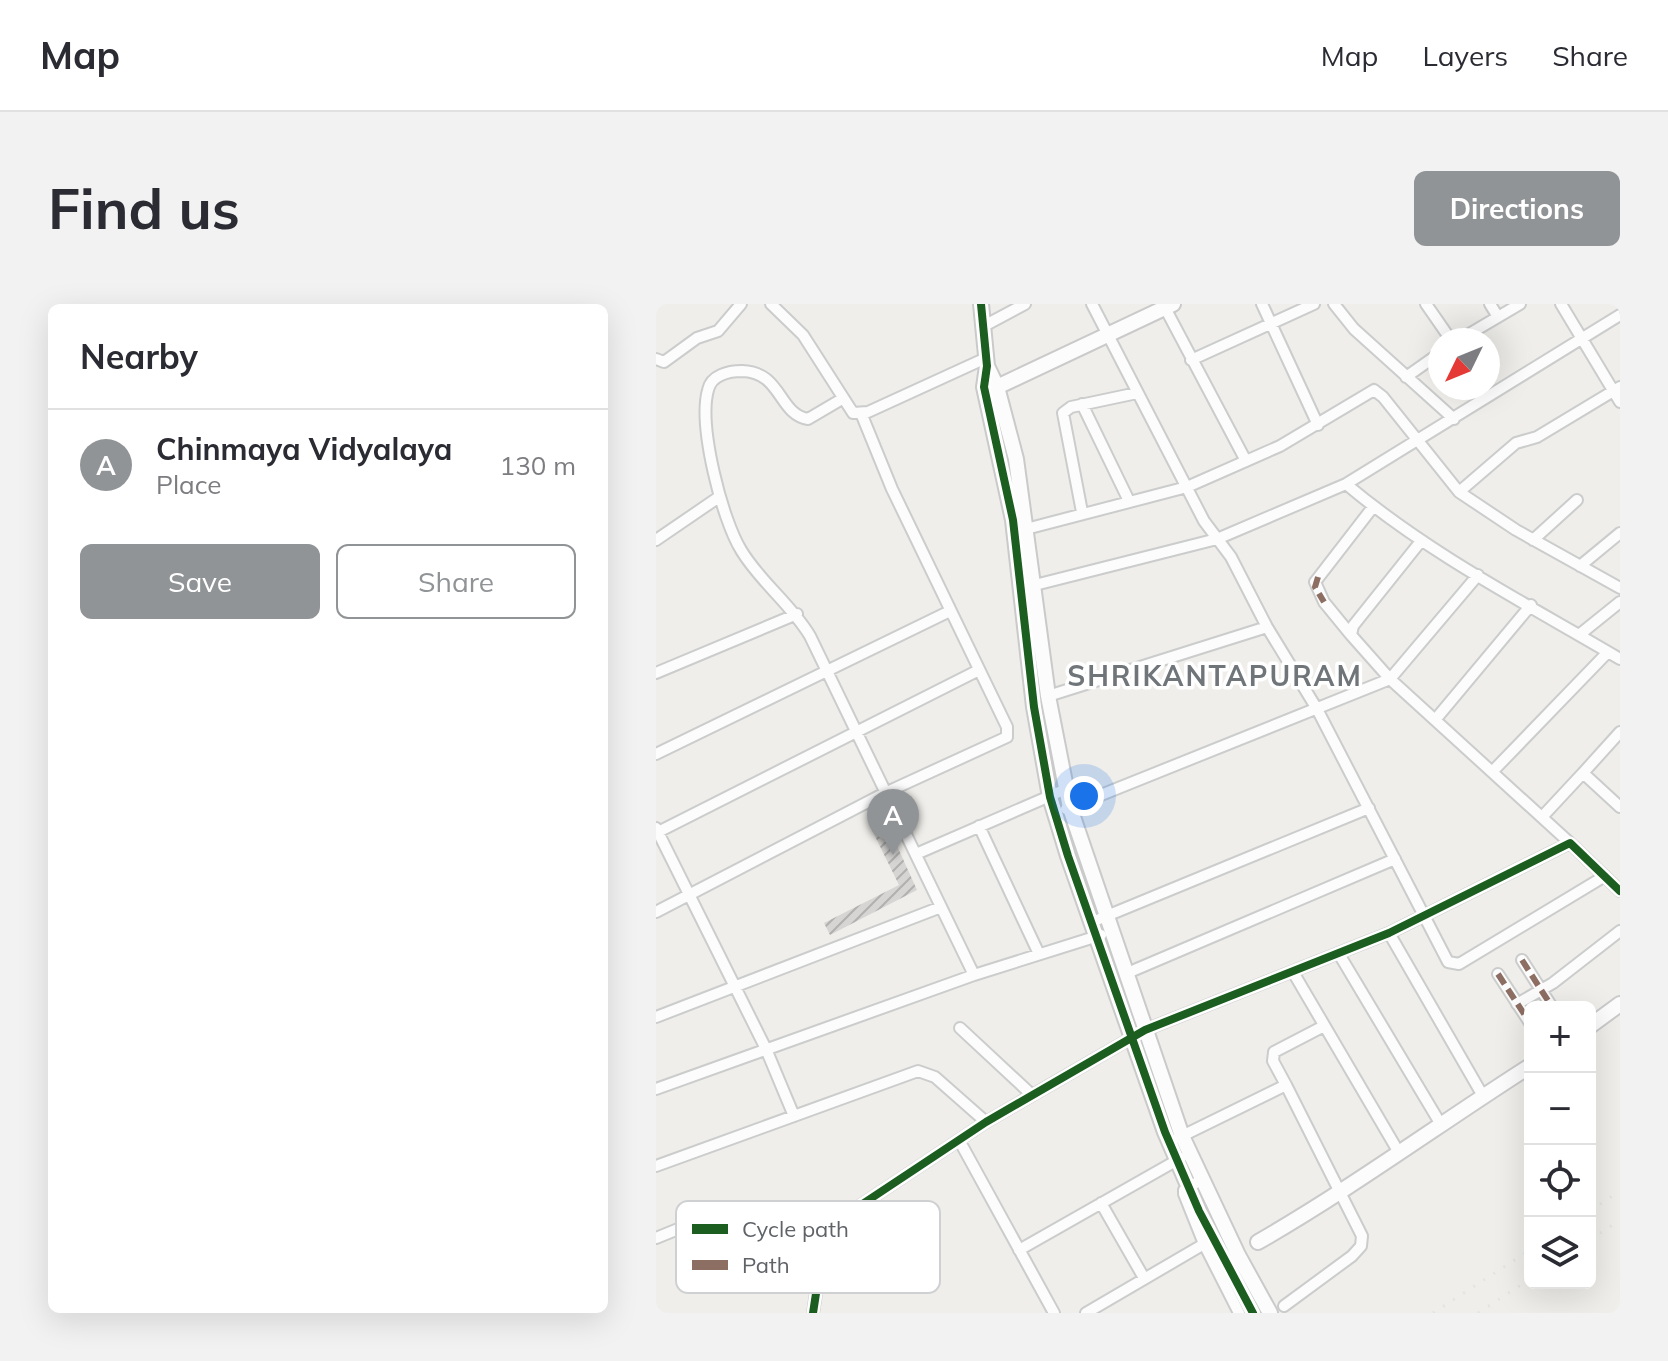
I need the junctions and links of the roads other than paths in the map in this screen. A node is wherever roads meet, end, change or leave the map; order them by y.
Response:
1 (741, 304) edge
2 (771, 304) edge
3 (981, 304) edge
4 (1025, 304) edge
5 (1092, 304) edge
6 (1262, 304) edge
7 (1314, 304) edge
8 (1334, 304) edge
9 (1426, 304) edge
10 (1490, 304) edge
11 (1520, 304) edge
12 (1561, 304) edge
13 (1167, 305) edge
14 (1620, 315) edge
15 (1498, 317) junction
16 (1271, 323) junction
17 (982, 327) junction
18 (1443, 328) edge
19 (1479, 328) edge
20 (1108, 336) junction
21 (1582, 337) junction
22 (656, 359) edge
23 (1191, 360) junction
24 (1428, 361) edge
25 (986, 362) junction
26 (1406, 377) junction
27 (997, 387) junction
28 (1617, 389) edge
29 (1137, 393) junction
30 (842, 399) junction
31 (1620, 402) edge
32 (1082, 404) junction
33 (861, 413) junction
34 (1454, 419) junction
35 (1318, 425) junction
36 (1417, 440) junction
37 (1246, 461) junction
38 (1346, 484) junction
39 (1187, 487) junction
40 (1459, 492) junction
41 (719, 497) junction
42 (1577, 500) dead end
43 (1129, 501) junction
44 (1373, 507) junction
45 (1082, 512) junction
46 (1026, 529) junction
47 (1620, 533) edge
48 (1217, 539) junction
49 (656, 540) edge
50 (1533, 540) junction
51 (1421, 541) junction
52 (1580, 566) junction
53 (1478, 575) junction
54 (1028, 587) junction
55 (1620, 588) edge
56 (1620, 602) edge
57 (1531, 605) junction
58 (950, 611) junction
59 (797, 614) junction
60 (1267, 627) junction
61 (1351, 635) junction
62 (1579, 635) junction
63 (1608, 652) junction
64 (1620, 659) edge
65 (979, 670) junction
66 (827, 671) junction
67 (656, 673) edge
68 (1390, 679) junction
69 (1048, 696) junction
70 (1317, 709) junction
71 (1435, 720) junction
72 (1620, 732) edge
73 (858, 733) junction
74 (656, 754) edge
75 (1492, 772) junction
76 (1583, 773) junction
77 (1066, 789) junction
78 (887, 792) junction
79 (1050, 793) junction
80 (1620, 807) edge
81 (1369, 808) junction
82 (1063, 811) junction
83 (1542, 817) junction
84 (979, 826) junction
85 (657, 831) edge
86 (1570, 843) junction
87 (916, 854) junction
88 (1395, 859) junction
89 (1605, 876) junction
90 (1620, 891) edge
91 (690, 895) junction
92 (941, 907) junction
93 (656, 912) edge
94 (1423, 917) junction
95 (1101, 927) junction
96 (1620, 931) edge
97 (1389, 933) junction
98 (1039, 954) junction
99 (1339, 954) junction
100 (1522, 960) dead end
101 (1293, 972) junction
102 (1125, 974) junction
103 (1498, 974) dead end
104 (974, 975) junction
105 (735, 987) junction
106 (1540, 990) junction
107 (1548, 1001) edge
108 (1517, 1004) junction
109 (1620, 1004) edge
110 (1524, 1014) edge
111 (656, 1017) edge
112 (1596, 1022) edge
113 (1324, 1026) junction
114 (960, 1028) dead end
115 (1139, 1033) junction
116 (766, 1049) junction
117 (1524, 1070) edge
118 (1286, 1085) junction
119 (656, 1089) edge
120 (1032, 1095) junction
121 (1483, 1096) junction
122 (794, 1116) junction
123 (986, 1122) junction
124 (1440, 1123) junction
125 (1176, 1139) junction
126 (959, 1140) junction
127 (1398, 1151) junction
128 (1183, 1156) junction
129 (656, 1166) edge
130 (1195, 1183) junction
131 (1340, 1195) junction
132 (867, 1201) edge
133 (1101, 1203) junction
134 (676, 1230) edge
135 (656, 1238) edge
136 (1258, 1242) dead end
137 (1204, 1244) junction
138 (1019, 1250) junction
139 (1144, 1278) junction
140 (816, 1293) edge
141 (1277, 1310) edge
142 (813, 1313) edge
143 (1054, 1313) edge
144 (1086, 1313) edge
145 (1239, 1313) edge
146 (1253, 1313) edge

1 - 22 street
2 - 30 street
3 - 17 street
4 - 17 street
5 - 20 street
6 - 16 street
7 - 16 street
8 - 26 street
9 - 18 street
10 - 15 street
11 - 15 street
12 - 21 street
13 - 20 street
13 - 23 street
14 - 21 street
15 - 19 street
16 - 23 street
16 - 35 street
17 - 25 street
20 - 27 street
20 - 29 street
21 - 28 street
21 - 34 street
23 - 37 street
24 - 26 street
25 - 27 street
25 - 33 street
25 - 54 street
26 - 34 street
27 - 46 street
28 - 31 street
28 - 40 street
29 - 32 street
29 - 39 street
30 - 33 street
30 - 41 street
32 - 43 street
32 - 45 street
33 - 58 street
34 - 36 street
35 - 36 street
35 - 37 street
36 - 38 street
36 - 40 street
37 - 39 street
38 - 44 street
38 - 48 street
39 - 43 street
39 - 48 street
40 - 50 street
41 - 49 street
41 - 59 street
42 - 50 street
43 - 45 street
44 - 51 street
44 - 61 street
45 - 46 street
46 - 54 street
47 - 52 street
48 - 54 street
48 - 60 street
50 - 52 street
51 - 53 street
51 - 61 street
52 - 55 street
53 - 57 street
53 - 68 street
54 - 69 street
54 - 79 street
56 - 62 street
57 - 62 street
57 - 71 street
58 - 65 street
58 - 66 street
59 - 66 street
59 - 67 street
60 - 69 street
60 - 70 street
61 - 68 street
62 - 63 street
63 - 64 street
63 - 75 street
65 - 73 street
65 - 78 street
66 - 73 street
66 - 74 street
68 - 70 street
68 - 71 street
69 - 77 street
70 - 81 street
70 - 82 street
71 - 75 street
72 - 76 street
73 - 78 street
73 - 85 street
75 - 83 street
76 - 80 street
76 - 83 street
77 - 79 street
77 - 82 street
78 - 87 street
78 - 91 street
79 - 82 street
79 - 84 street
81 - 88 street
81 - 95 street
82 - 95 street
83 - 86 street
84 - 87 street
84 - 98 street
85 - 91 street
86 - 89 street
86 - 94 street
87 - 92 street
88 - 94 street
88 - 102 street
89 - 90 street
89 - 94 street
91 - 93 street
91 - 105 street
92 - 104 street
92 - 105 street
94 - 97 street
95 - 98 street
95 - 102 street
95 - 115 street
96 - 106 street
97 - 99 street
97 - 121 street
98 - 104 street
99 - 101 street
99 - 124 street
100 - 106 street
101 - 113 street
101 - 115 street
102 - 115 street
103 - 108 street
104 - 116 street
105 - 111 street
105 - 116 street
106 - 107 street
106 - 108 street
108 - 110 street
109 - 112 street
113 - 118 street
113 - 127 street
114 - 120 street
115 - 120 street
115 - 125 street
116 - 119 street
116 - 122 street
117 - 121 street
118 - 125 street
118 - 131 street
120 - 123 street
121 - 124 street
122 - 123 street
122 - 129 street
123 - 126 street
124 - 127 street
125 - 128 street
126 - 132 street
126 - 138 street
127 - 131 street
128 - 130 street
128 - 133 street
130 - 137 street
130 - 141 street
130 - 146 street
131 - 136 street
131 - 141 street
133 - 138 street
133 - 139 street
134 - 135 street
137 - 139 street
137 - 145 street
138 - 143 street
139 - 144 street
140 - 142 street

